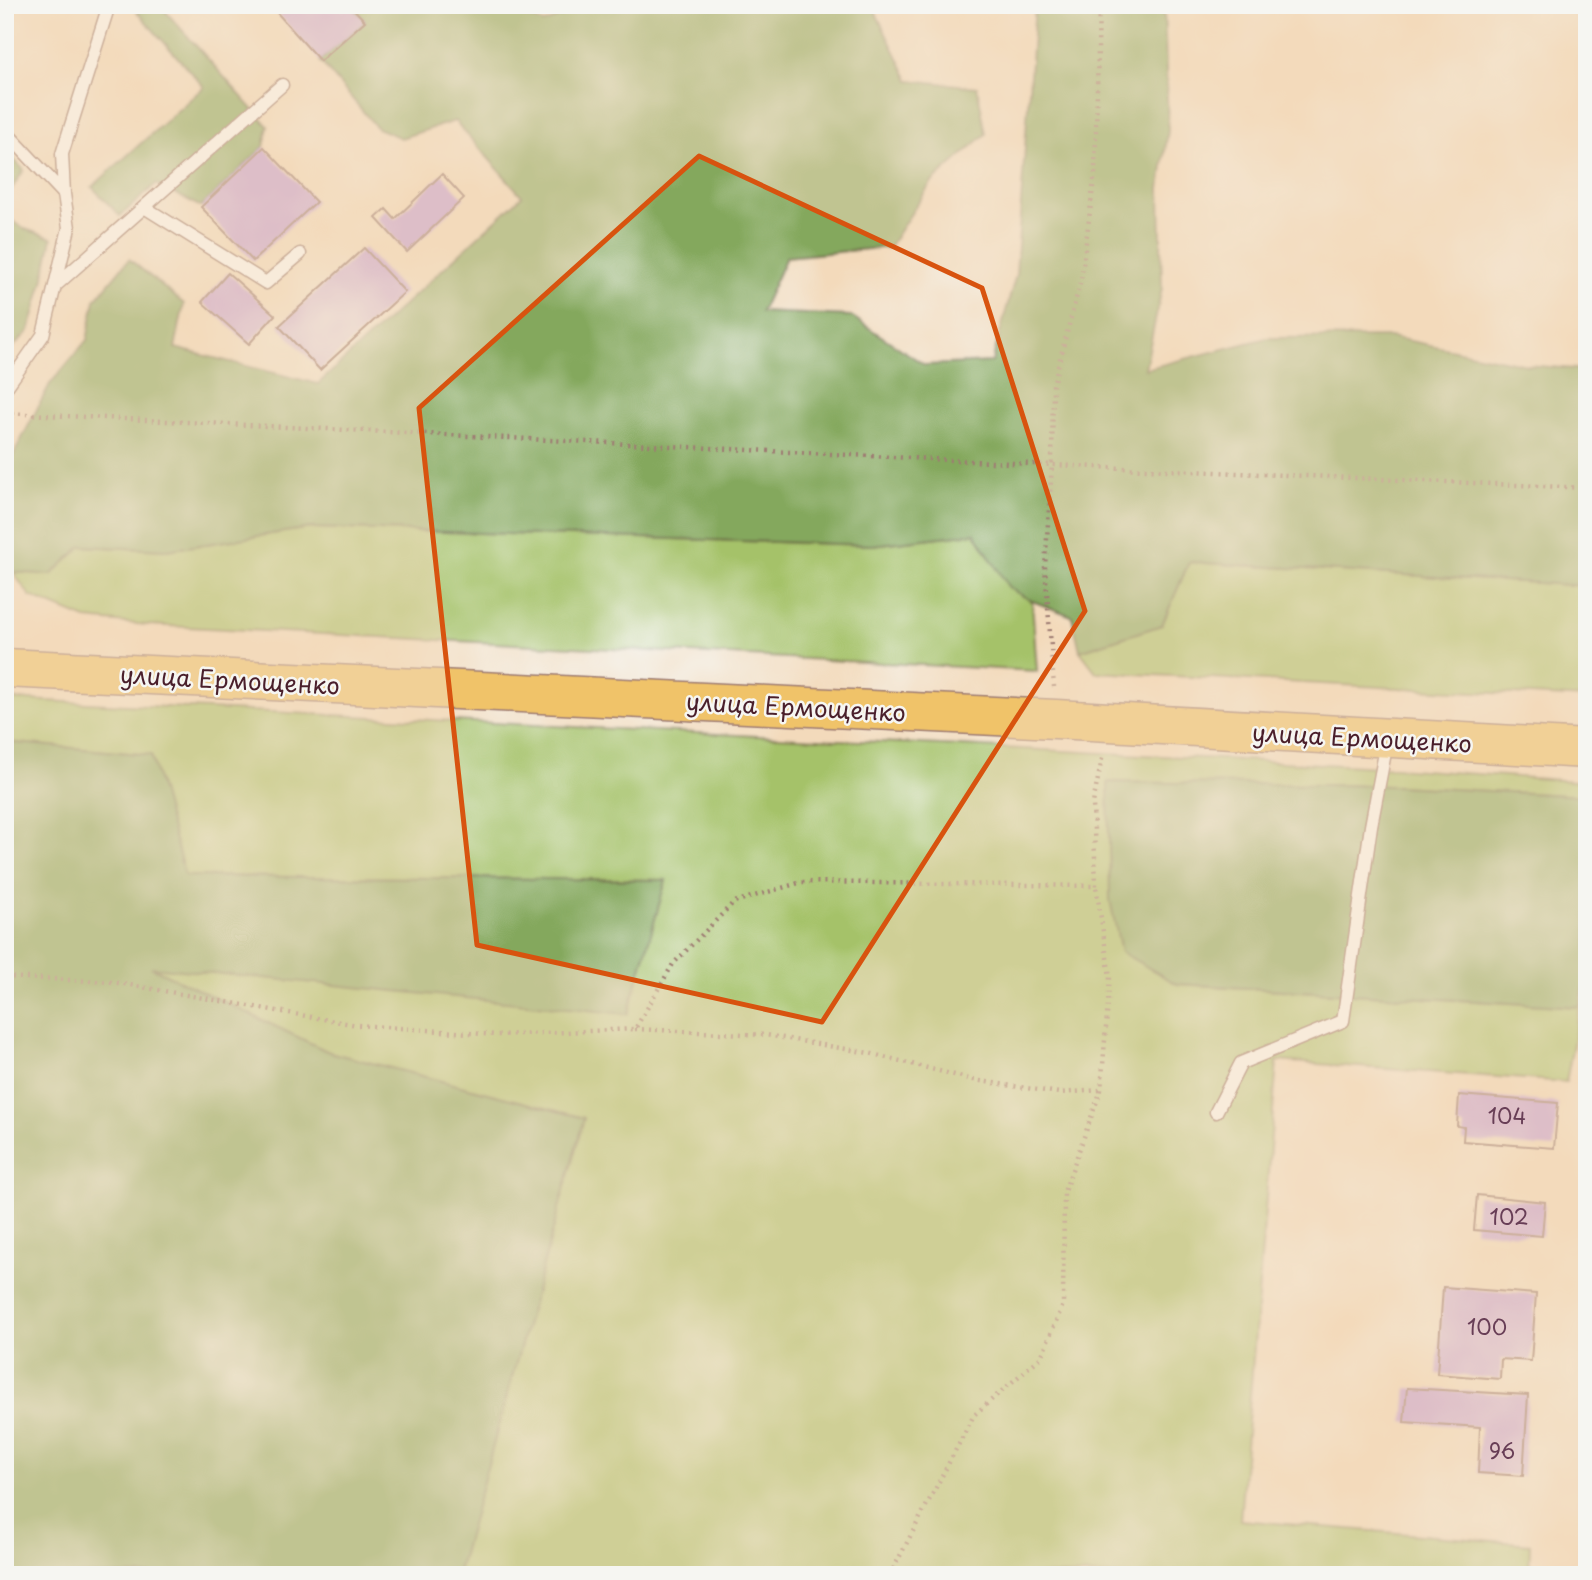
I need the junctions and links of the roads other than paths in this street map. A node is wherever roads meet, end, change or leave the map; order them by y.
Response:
1 (109, 5) edge
2 (282, 85) dead end
3 (5, 131) edge
4 (64, 194) junction
5 (144, 207) junction
6 (300, 254) dead end
7 (55, 285) junction
8 (5, 389) edge
9 (5, 668) edge
10 (1388, 738) junction
11 (1587, 749) edge
12 (1216, 1112) dead end

1 - 4 lane
2 - 5 lane
3 - 4 lane
4 - 7 lane
5 - 6 lane
5 - 7 lane
7 - 8 lane
9 - 10 highway, улица Ермощенко
10 - 11 highway, улица Ермощенко
10 - 12 lane

